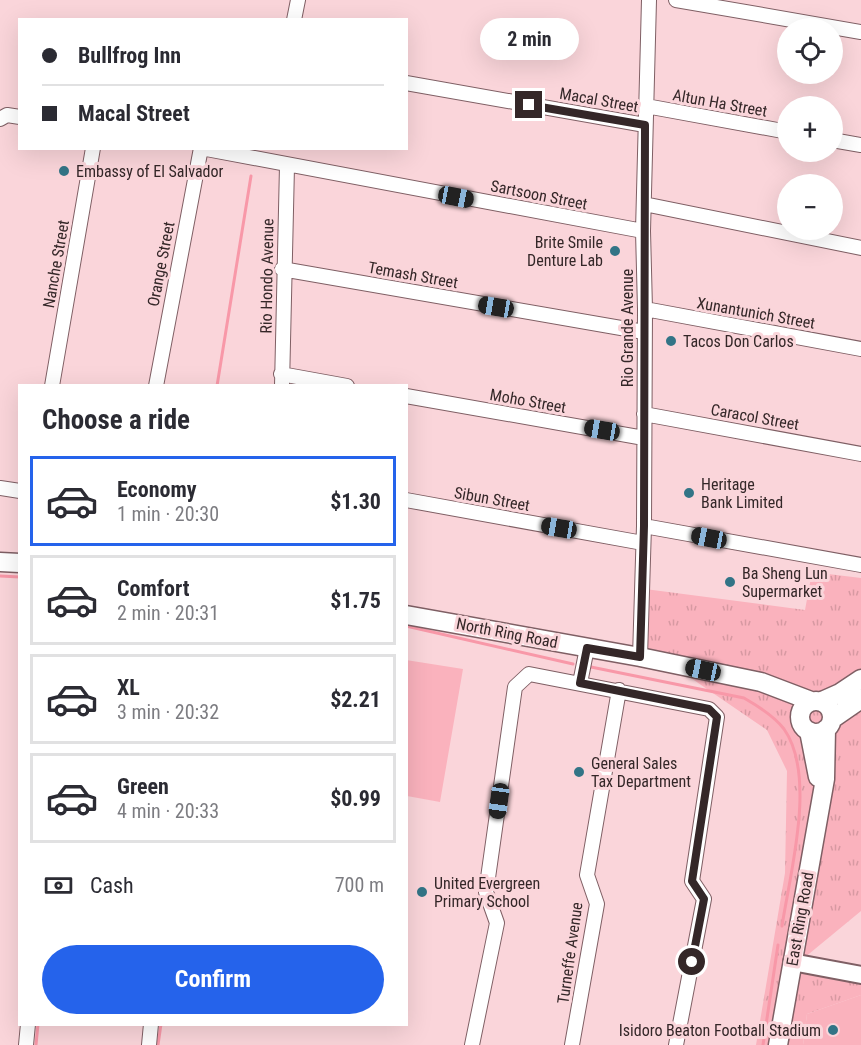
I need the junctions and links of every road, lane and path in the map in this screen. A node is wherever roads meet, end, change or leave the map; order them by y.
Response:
1 (298, 0) edge
2 (649, 0) edge
3 (676, 0) edge
4 (294, 18) edge
5 (861, 32) edge
6 (408, 83) edge
7 (646, 106) junction
8 (18, 117) edge
9 (0, 119) edge
10 (645, 125) junction
11 (777, 130) edge
12 (843, 142) edge
13 (861, 145) edge
14 (93, 150) edge
15 (201, 150) edge
16 (211, 150) edge
17 (287, 166) junction
18 (644, 204) junction
19 (643, 231) junction
20 (861, 248) edge
21 (282, 269) junction
22 (645, 309) junction
23 (644, 332) junction
24 (861, 349) edge
25 (282, 380) edge
26 (52, 384) edge
27 (156, 384) edge
28 (326, 384) edge
29 (408, 396) edge
30 (644, 414) junction
31 (644, 438) junction
32 (861, 454) edge
33 (0, 488) edge
34 (18, 491) edge
35 (408, 500) edge
36 (644, 526) junction
37 (643, 543) junction
38 (0, 562) edge
39 (18, 563) edge
40 (861, 565) edge
41 (408, 615) edge
42 (587, 648) junction
43 (640, 657) junction
44 (861, 679) edge
45 (747, 681) junction
46 (580, 683) junction
47 (619, 690) junction
48 (861, 699) edge
49 (816, 701) junction
50 (817, 724) junction
51 (792, 962) junction
52 (861, 975) edge
53 (28, 1026) edge
54 (151, 1026) edge
55 (26, 1045) edge
56 (149, 1045) edge
57 (472, 1045) edge
58 (572, 1045) edge
59 (676, 1045) edge
60 (778, 1045) edge

1 - 4 street
2 - 7 street, Rio Grande Avenue
3 - 5 street
6 - 10 street, Macal Street
7 - 10 street, Rio Grande Avenue
7 - 11 street, Altun Ha Street
8 - 9 street
10 - 18 street, Rio Grande Avenue
12 - 13 street
14 - 26 street, Nanche Street
15 - 27 street, Orange Street
16 - 17 street, Sartsoon Street
17 - 19 street, Sartsoon Street
17 - 21 street, Rio Hondo Avenue
18 - 19 street, Rio Grande Avenue
18 - 20 street
19 - 22 street, Rio Grande Avenue
21 - 23 street, Temash Street
21 - 25 street, Rio Hondo Avenue
22 - 23 street, Rio Grande Avenue
22 - 24 street, Xunantunich Street
23 - 30 street, Rio Grande Avenue
25 - 28 street
29 - 31 street, Moho Street
30 - 31 street, Rio Grande Avenue
30 - 32 street, Caracol Street
31 - 36 street, Rio Grande Avenue
33 - 34 street
35 - 37 street, Sibun Street
36 - 37 street, Rio Grande Avenue
36 - 40 street
37 - 43 street, Rio Grande Avenue
38 - 39 main road
41 - 42 main road, North Ring Road
42 - 43 main road, North Ring Road
42 - 46 street
43 - 45 main road, North Ring Road
44 - 49 main road
45 - 49 main road, North Ring Road
45 - 50 main road, North Ring Road
46 - 47 street
46 - 57 street
47 - 58 street, Turneffe Avenue
47 - 59 street
48 - 50 main road
49 - 50 main road
49 - 50 main road
50 - 51 main road, East Ring Road
51 - 52 street
51 - 60 main road, East Ring Road
53 - 55 street
54 - 56 street

